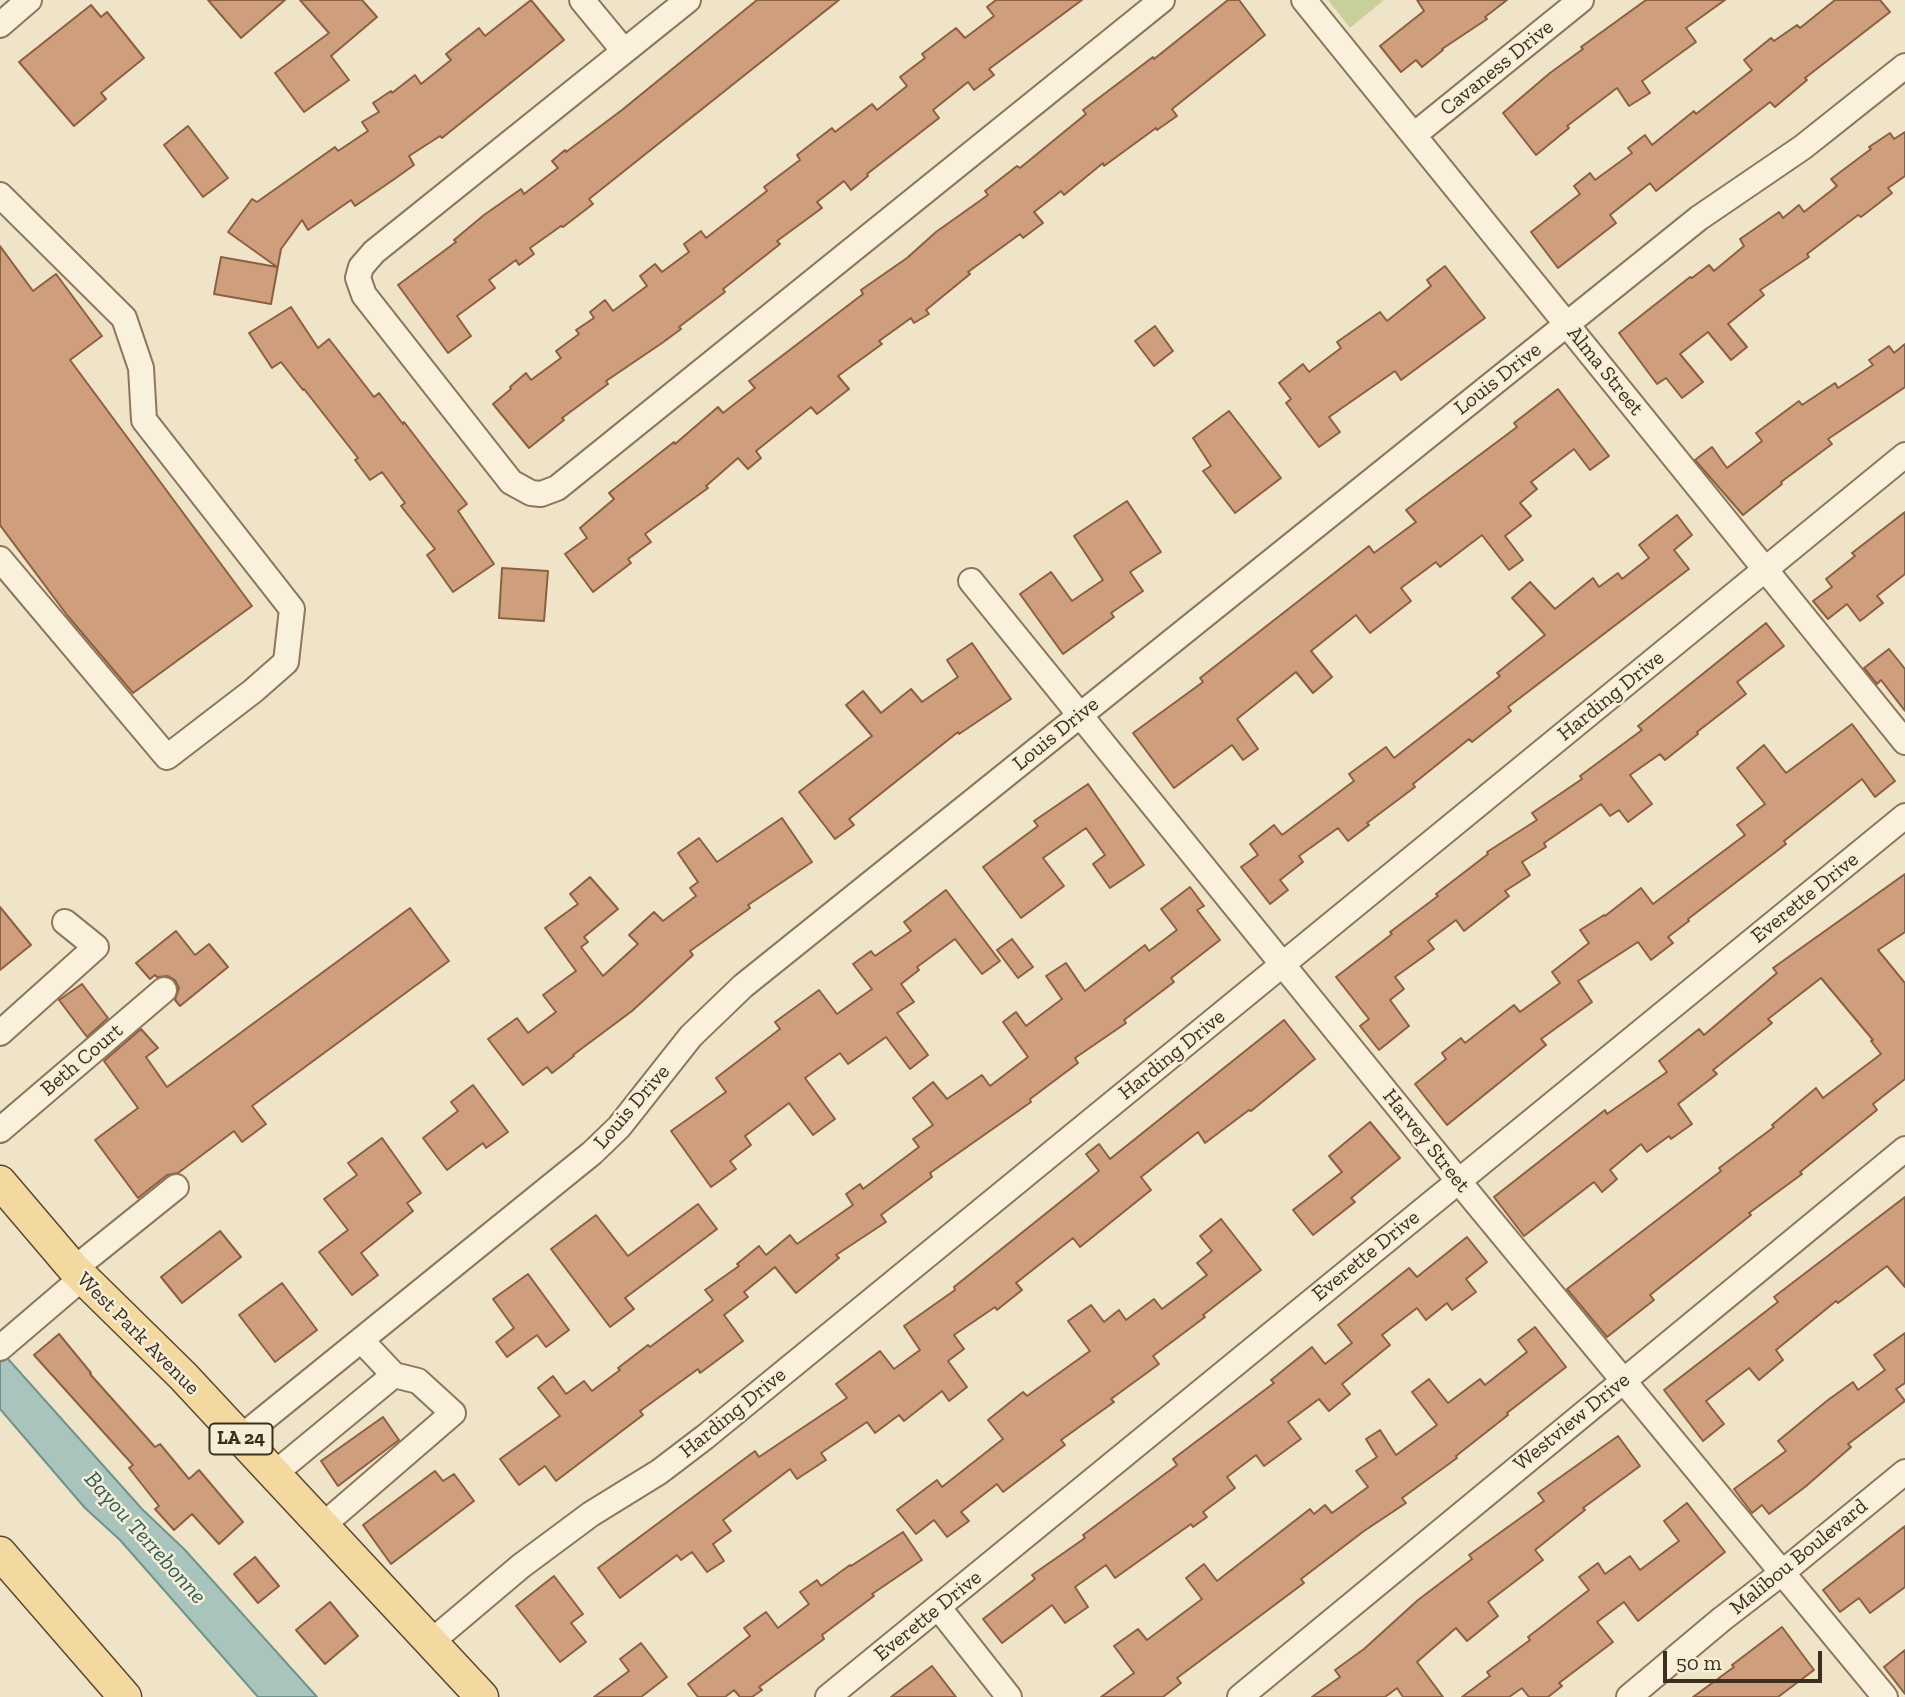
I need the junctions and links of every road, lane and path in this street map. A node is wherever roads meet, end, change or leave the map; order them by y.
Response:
1 (29, 0) edge
2 (582, 0) edge
3 (688, 0) edge
4 (1162, 0) edge
5 (1304, 0) edge
6 (1581, 0) edge
7 (0, 25) edge
8 (624, 51) junction
9 (1905, 66) edge
10 (1414, 135) junction
11 (0, 195) edge
12 (1567, 324) junction
13 (1905, 455) edge
14 (0, 559) edge
15 (1765, 570) junction
16 (971, 581) dead end
17 (1079, 715) junction
18 (1905, 742) edge
19 (1905, 816) edge
20 (65, 922) dead end
21 (1282, 965) junction
22 (164, 990) dead end
23 (0, 1033) edge
24 (0, 1130) edge
25 (1905, 1149) edge
26 (1459, 1181) junction
27 (0, 1182) edge
28 (176, 1187) dead end
29 (78, 1273) junction
30 (361, 1340) junction
31 (6, 1343) edge
32 (394, 1375) junction
33 (1625, 1381) junction
34 (240, 1438) junction
35 (1905, 1472) edge
36 (274, 1474) junction
37 (322, 1526) junction
38 (3, 1560) edge
39 (1783, 1572) junction
40 (938, 1607) junction
41 (430, 1642) junction
42 (125, 1697) edge
43 (481, 1697) edge
44 (828, 1697) edge
45 (1009, 1697) edge
46 (1240, 1697) edge
47 (1629, 1697) edge
48 (1885, 1697) edge

1 - 7 street
2 - 8 street
3 - 8 street
4 - 8 street
5 - 10 street, Alma Street
6 - 10 street, Cavaness Drive
9 - 12 street, Louis Drive
10 - 12 street, Alma Street
11 - 14 street
12 - 15 street, Alma Street
12 - 17 street, Louis Drive
13 - 15 street, Harding Drive
15 - 18 street, Alma Street
15 - 21 street, Harding Drive
16 - 17 street, Harvey Street
17 - 21 street, Harvey Street
17 - 30 street, Louis Drive
19 - 26 street, Everette Drive
20 - 23 street
21 - 26 street, Harvey Street
21 - 41 street, Harding Drive
22 - 24 street, Beth Court
25 - 33 street, Westview Drive
26 - 33 street, Harvey Street
26 - 40 street, Everette Drive
27 - 29 main road, West Park Avenue / LA 24
28 - 29 street
29 - 31 street
29 - 34 main road, West Park Avenue / LA 24
30 - 32 street
30 - 34 street, Louis Drive
32 - 36 street
32 - 37 street
33 - 39 street, Harvey Street
33 - 46 street, Westview Drive
34 - 36 main road, West Park Avenue / LA 24
35 - 39 street, Malibou Boulevard
36 - 37 main road, West Park Avenue / LA 24
37 - 41 main road, West Park Avenue / LA 24
38 - 42 main road
39 - 47 street, Malibou Boulevard
39 - 48 street, Harvey Street
40 - 44 street, Everette Drive
40 - 45 street
41 - 43 main road, West Park Avenue / LA 24

